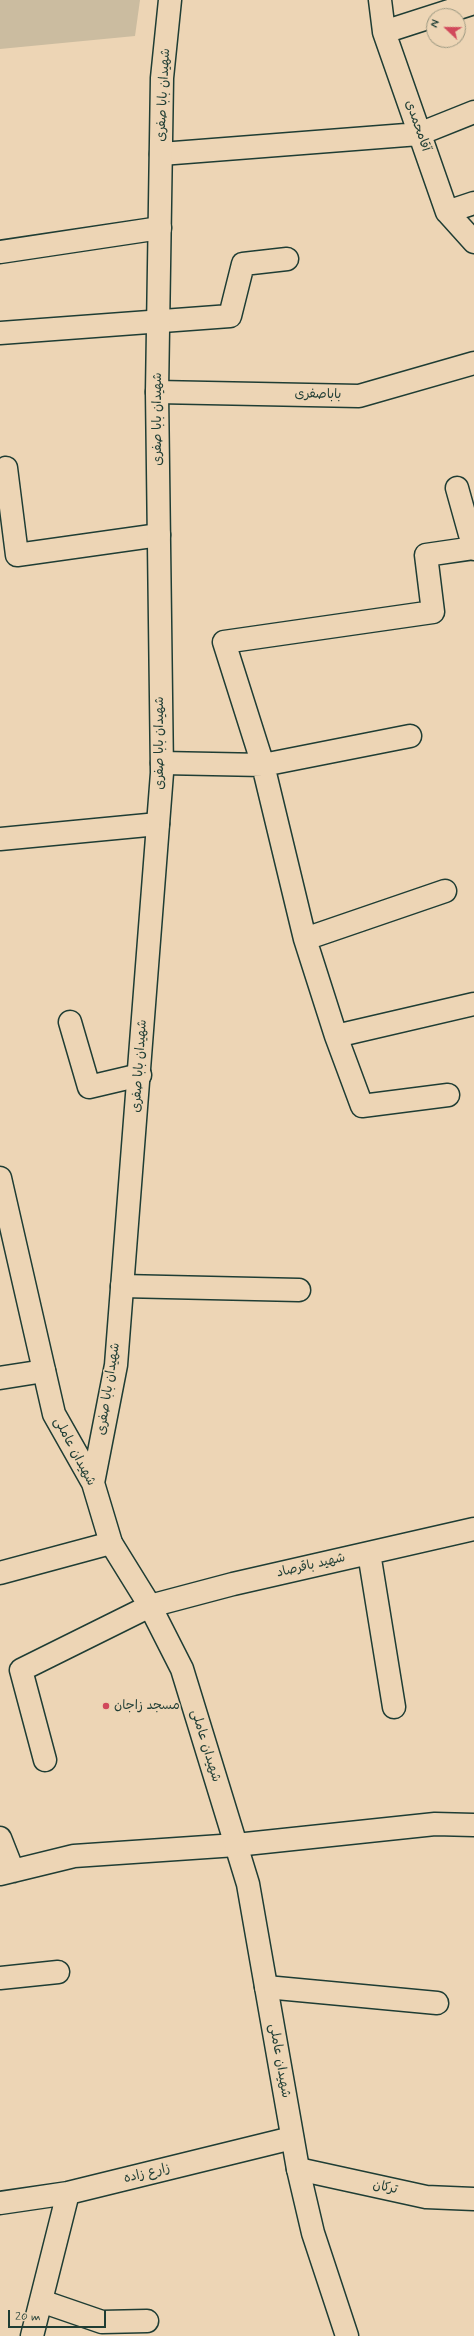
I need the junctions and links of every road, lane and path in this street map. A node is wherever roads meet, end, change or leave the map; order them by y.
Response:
1 (170, 0) edge
2 (380, 0) edge
3 (474, 3) edge
4 (384, 32) junction
5 (474, 112) edge
6 (419, 134) junction
7 (161, 154) junction
8 (474, 203) edge
9 (447, 212) junction
10 (160, 228) junction
11 (474, 242) edge
12 (0, 252) edge
13 (287, 259) dead end
14 (159, 320) junction
15 (0, 333) edge
16 (474, 363) edge
17 (157, 392) junction
18 (6, 468) dead end
19 (457, 488) dead end
20 (159, 535) junction
21 (474, 548) edge
22 (410, 736) dead end
23 (162, 763) junction
24 (263, 765) junction
25 (158, 824) junction
26 (0, 839) edge
27 (445, 892) dead end
28 (306, 939) junction
29 (474, 1004) edge
30 (70, 1022) dead end
31 (336, 1036) junction
32 (140, 1075) junction
33 (448, 1095) dead end
34 (0, 1178) edge
35 (122, 1286) junction
36 (299, 1290) dead end
37 (44, 1371) junction
38 (0, 1378) edge
39 (93, 1483) junction
40 (474, 1529) edge
41 (111, 1543) junction
42 (369, 1553) junction
43 (0, 1573) edge
44 (150, 1606) junction
45 (394, 1707) dead end
46 (45, 1760) dead end
47 (474, 1825) edge
48 (0, 1838) edge
49 (236, 1845) junction
50 (7, 1873) edge
51 (58, 1972) dead end
52 (0, 1978) edge
53 (266, 1987) junction
54 (437, 2003) dead end
55 (292, 2138) junction
56 (298, 2169) junction
57 (68, 2193) junction
58 (474, 2199) edge
59 (0, 2203) edge
60 (41, 2301) junction
61 (147, 2321) dead end
62 (32, 2336) edge
63 (347, 2336) edge

1 - 7 street, شهیدان بابا صفری
2 - 4 street, آقامحمدی
3 - 4 street
4 - 6 street, آقامحمدی
5 - 6 street
6 - 7 street
6 - 9 street, آقامحمدی
7 - 10 street, شهیدان بابا صفری
8 - 9 street
9 - 11 street, آقامحمدی
10 - 12 street
10 - 14 street, شهیدان بابا صفری
13 - 14 street
14 - 15 street
14 - 17 street, شهیدان بابا صفری
16 - 17 street, باباصفری
17 - 20 street, شهیدان بابا صفری
18 - 20 street
19 - 21 street
20 - 23 street, شهیدان بابا صفری
21 - 24 street
22 - 24 street
23 - 24 street
23 - 25 street, شهیدان بابا صفری
24 - 28 street
25 - 26 street
25 - 32 street, شهیدان بابا صفری
27 - 28 street
28 - 31 street
29 - 31 street
30 - 32 street
31 - 33 street
32 - 35 street, شهیدان بابا صفری
34 - 37 street, شهیدان عاملی
35 - 36 street
35 - 39 street, شهیدان بابا صفری
37 - 38 street
37 - 39 street, شهیدان عاملی
39 - 41 street, شهیدان عاملی
40 - 42 street, شهید باقرصاد
41 - 43 street
41 - 44 street, شهیدان عاملی
42 - 44 street, شهید باقرصاد
42 - 45 street
44 - 46 street, شهید باقرصاد
44 - 49 street, شهیدان عاملی
47 - 49 street
48 - 50 street
49 - 50 street
49 - 53 street, شهیدان عاملی
51 - 52 street
53 - 54 street
53 - 55 street, شهیدان عاملی
55 - 56 street, شهیدان عاملی
55 - 57 street, زارع زاده
56 - 58 street, ترکان
56 - 63 street, شهیدان عاملی
57 - 59 street, زارع زاده
57 - 60 street
60 - 61 street
60 - 62 street

